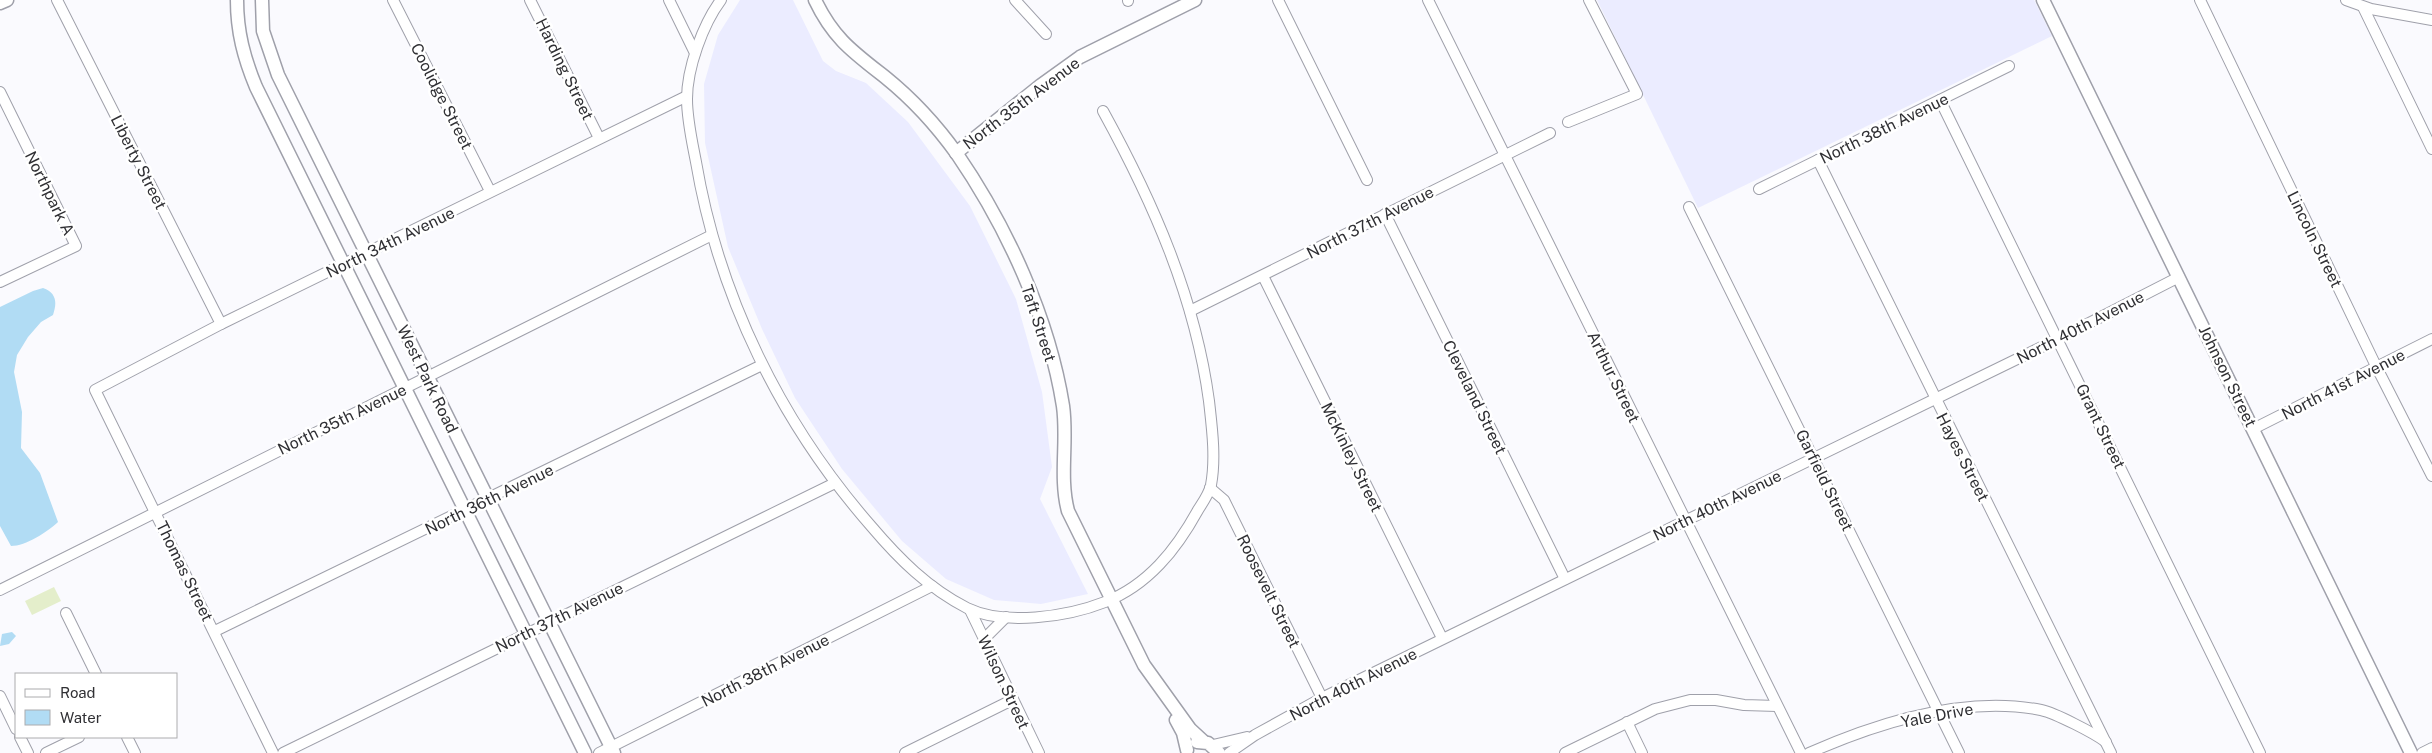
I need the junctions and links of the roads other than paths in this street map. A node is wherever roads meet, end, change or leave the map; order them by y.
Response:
1 (8, 0) edge
2 (57, 0) edge
3 (237, 0) edge
4 (262, 0) edge
5 (393, 0) edge
6 (530, 0) edge
7 (668, 0) edge
8 (721, 0) edge
9 (815, 0) edge
10 (1015, 0) edge
11 (1194, 0) edge
12 (1278, 0) edge
13 (1428, 0) edge
14 (1589, 0) edge
15 (2043, 0) edge
16 (2200, 0) edge
17 (2346, 0) edge
18 (0, 3) edge
19 (2370, 5) edge
20 (2432, 20) edge
21 (1046, 34) dead end
22 (695, 53) junction
23 (2009, 66) dead end
24 (0, 92) edge
25 (687, 96) junction
26 (1940, 100) junction
27 (1103, 111) dead end
28 (1568, 122) dead end
29 (1550, 133) dead end
30 (599, 138) junction
31 (2432, 148) edge
32 (956, 153) junction
33 (1505, 155) junction
34 (1818, 160) junction
35 (1368, 180) dead end
36 (1759, 189) dead end
37 (490, 191) junction
38 (1689, 207) dead end
39 (1385, 214) junction
40 (712, 235) junction
41 (367, 254) junction
42 (344, 265) junction
43 (1263, 276) junction
44 (2179, 277) junction
45 (0, 282) edge
46 (1190, 311) junction
47 (221, 324) junction
48 (2058, 338) junction
49 (2432, 339) edge
50 (762, 365) junction
51 (2376, 366) junction
52 (427, 377) junction
53 (406, 388) junction
54 (95, 390) joint
55 (1934, 399) junction
56 (2253, 429) junction
57 (1814, 458) junction
58 (2432, 476) edge
59 (835, 483) junction
60 (1210, 488) junction
61 (488, 500) junction
62 (156, 511) junction
63 (465, 511) junction
64 (1684, 520) junction
65 (1565, 579) junction
66 (932, 586) junction
67 (0, 590) edge
68 (1111, 600) junction
69 (970, 610) junction
70 (66, 613) dead end
71 (1006, 617) junction
72 (548, 623) junction
73 (215, 631) junction
74 (526, 634) junction
75 (1442, 638) junction
76 (984, 639) junction
77 (96, 673) edge
78 (1165, 695) junction
79 (0, 696) edge
80 (1322, 698) junction
81 (1012, 700) junction
82 (1777, 706) junction
83 (1939, 712) junction
84 (1627, 722) junction
85 (15, 727) edge
86 (1255, 735) junction
87 (20, 738) edge
88 (77, 738) edge
89 (128, 738) edge
90 (2104, 740) junction
91 (1212, 746) edge
92 (2432, 748) edge
93 (612, 750) edge
94 (1186, 751) edge
95 (28, 753) edge
96 (46, 753) edge
97 (135, 753) edge
98 (273, 753) edge
99 (283, 753) edge
100 (585, 753) edge
101 (599, 753) edge
102 (905, 753) edge
103 (1039, 753) edge
104 (1229, 753) edge
105 (1566, 753) edge
106 (1642, 753) edge
107 (1801, 753) edge
108 (1809, 753) edge
109 (1959, 753) edge
110 (2111, 753) edge
111 (2117, 753) edge
112 (2260, 753) edge
113 (2411, 753) edge
114 (2422, 753) edge

1 - 18 street
2 - 47 street, Liberty Street
3 - 42 street, West Park Road
4 - 41 street, West Park Road
5 - 37 street, Coolidge Street
6 - 30 street, Harding Street
7 - 22 street
8 - 22 street
9 - 32 street, Taft Street
10 - 21 street
11 - 32 street, North 35th Avenue
12 - 35 street
13 - 33 street, Arthur Street
14 - 28 street
15 - 44 street, Johnson Street
16 - 51 street, Lincoln Street
17 - 19 street
19 - 20 street
19 - 31 street
22 - 25 street
23 - 26 street, North 38th Avenue
24 - 45 street, Northpark A
25 - 30 street, North 34th Avenue
25 - 40 street
26 - 34 street, North 38th Avenue
26 - 48 street, Grant Street
27 - 46 street
29 - 33 street, North 37th Avenue
30 - 37 street, North 34th Avenue
32 - 68 street, Taft Street
33 - 39 street, North 37th Avenue
33 - 64 street, Arthur Street
34 - 36 street, North 38th Avenue
34 - 55 street, Hayes Street
37 - 41 street, North 34th Avenue
38 - 57 street, Garfield Street
39 - 43 street, North 37th Avenue
39 - 65 street, Cleveland Street
40 - 50 street
40 - 52 street, North 35th Avenue
41 - 42 street, North 34th Avenue
41 - 52 street, West Park Road
42 - 47 street, North 34th Avenue
42 - 53 street, West Park Road
43 - 46 street, North 37th Avenue
43 - 75 street, McKinley Street
44 - 48 street, North 40th Avenue
44 - 56 street, Johnson Street
46 - 60 street
47 - 54 street, North 34th Avenue
48 - 55 street, North 40th Avenue
48 - 112 street, Grant Street
49 - 51 street, North 41st Avenue
50 - 59 street
50 - 61 street, North 36th Avenue
51 - 56 street, North 41st Avenue
51 - 58 street, Lincoln Street
52 - 53 street, North 35th Avenue
52 - 61 street, West Park Road
53 - 62 street, North 35th Avenue
53 - 63 street, West Park Road
54 - 62 street, Thomas Street
55 - 57 street, North 40th Avenue
55 - 90 street, Hayes Street
56 - 113 street, Johnson Street
57 - 64 street, North 40th Avenue
57 - 83 street, Garfield Street
59 - 66 street
59 - 72 street, North 37th Avenue
60 - 68 street
60 - 80 street, Roosevelt Street
61 - 63 street, North 36th Avenue
61 - 72 street, West Park Road
62 - 67 street, North 35th Avenue
62 - 73 street, Thomas Street
63 - 73 street, North 36th Avenue
63 - 74 street, West Park Road
64 - 65 street, North 40th Avenue
64 - 82 street, Arthur Street
65 - 75 street, North 40th Avenue
66 - 69 street
66 - 93 street, North 38th Avenue
68 - 71 street
68 - 78 street, Taft Street
69 - 71 street
69 - 76 street, Wilson Street
70 - 77 street
71 - 76 street
72 - 74 street, North 37th Avenue
72 - 93 street, West Park Road
73 - 98 street, Thomas Street
74 - 99 street, North 37th Avenue
74 - 100 street, West Park Road
75 - 80 street, North 40th Avenue
76 - 81 street, Wilson Street
78 - 91 street, Taft Street
78 - 94 street, Taft Street
79 - 85 street
80 - 86 street, North 40th Avenue
81 - 102 street
81 - 103 street, Wilson Street
82 - 84 street
82 - 107 street, Arthur Street
83 - 90 street, Yale Drive
83 - 108 street, Yale Drive
83 - 109 street, Garfield Street
84 - 105 street
84 - 106 street
86 - 91 street, North 40th Avenue
86 - 104 street, North 40th Avenue
87 - 95 street
88 - 96 street
89 - 97 street
90 - 110 street, Hayes Street
90 - 111 street, Yale Drive
91 - 94 street
92 - 114 street
93 - 101 street, North 38th Avenue

